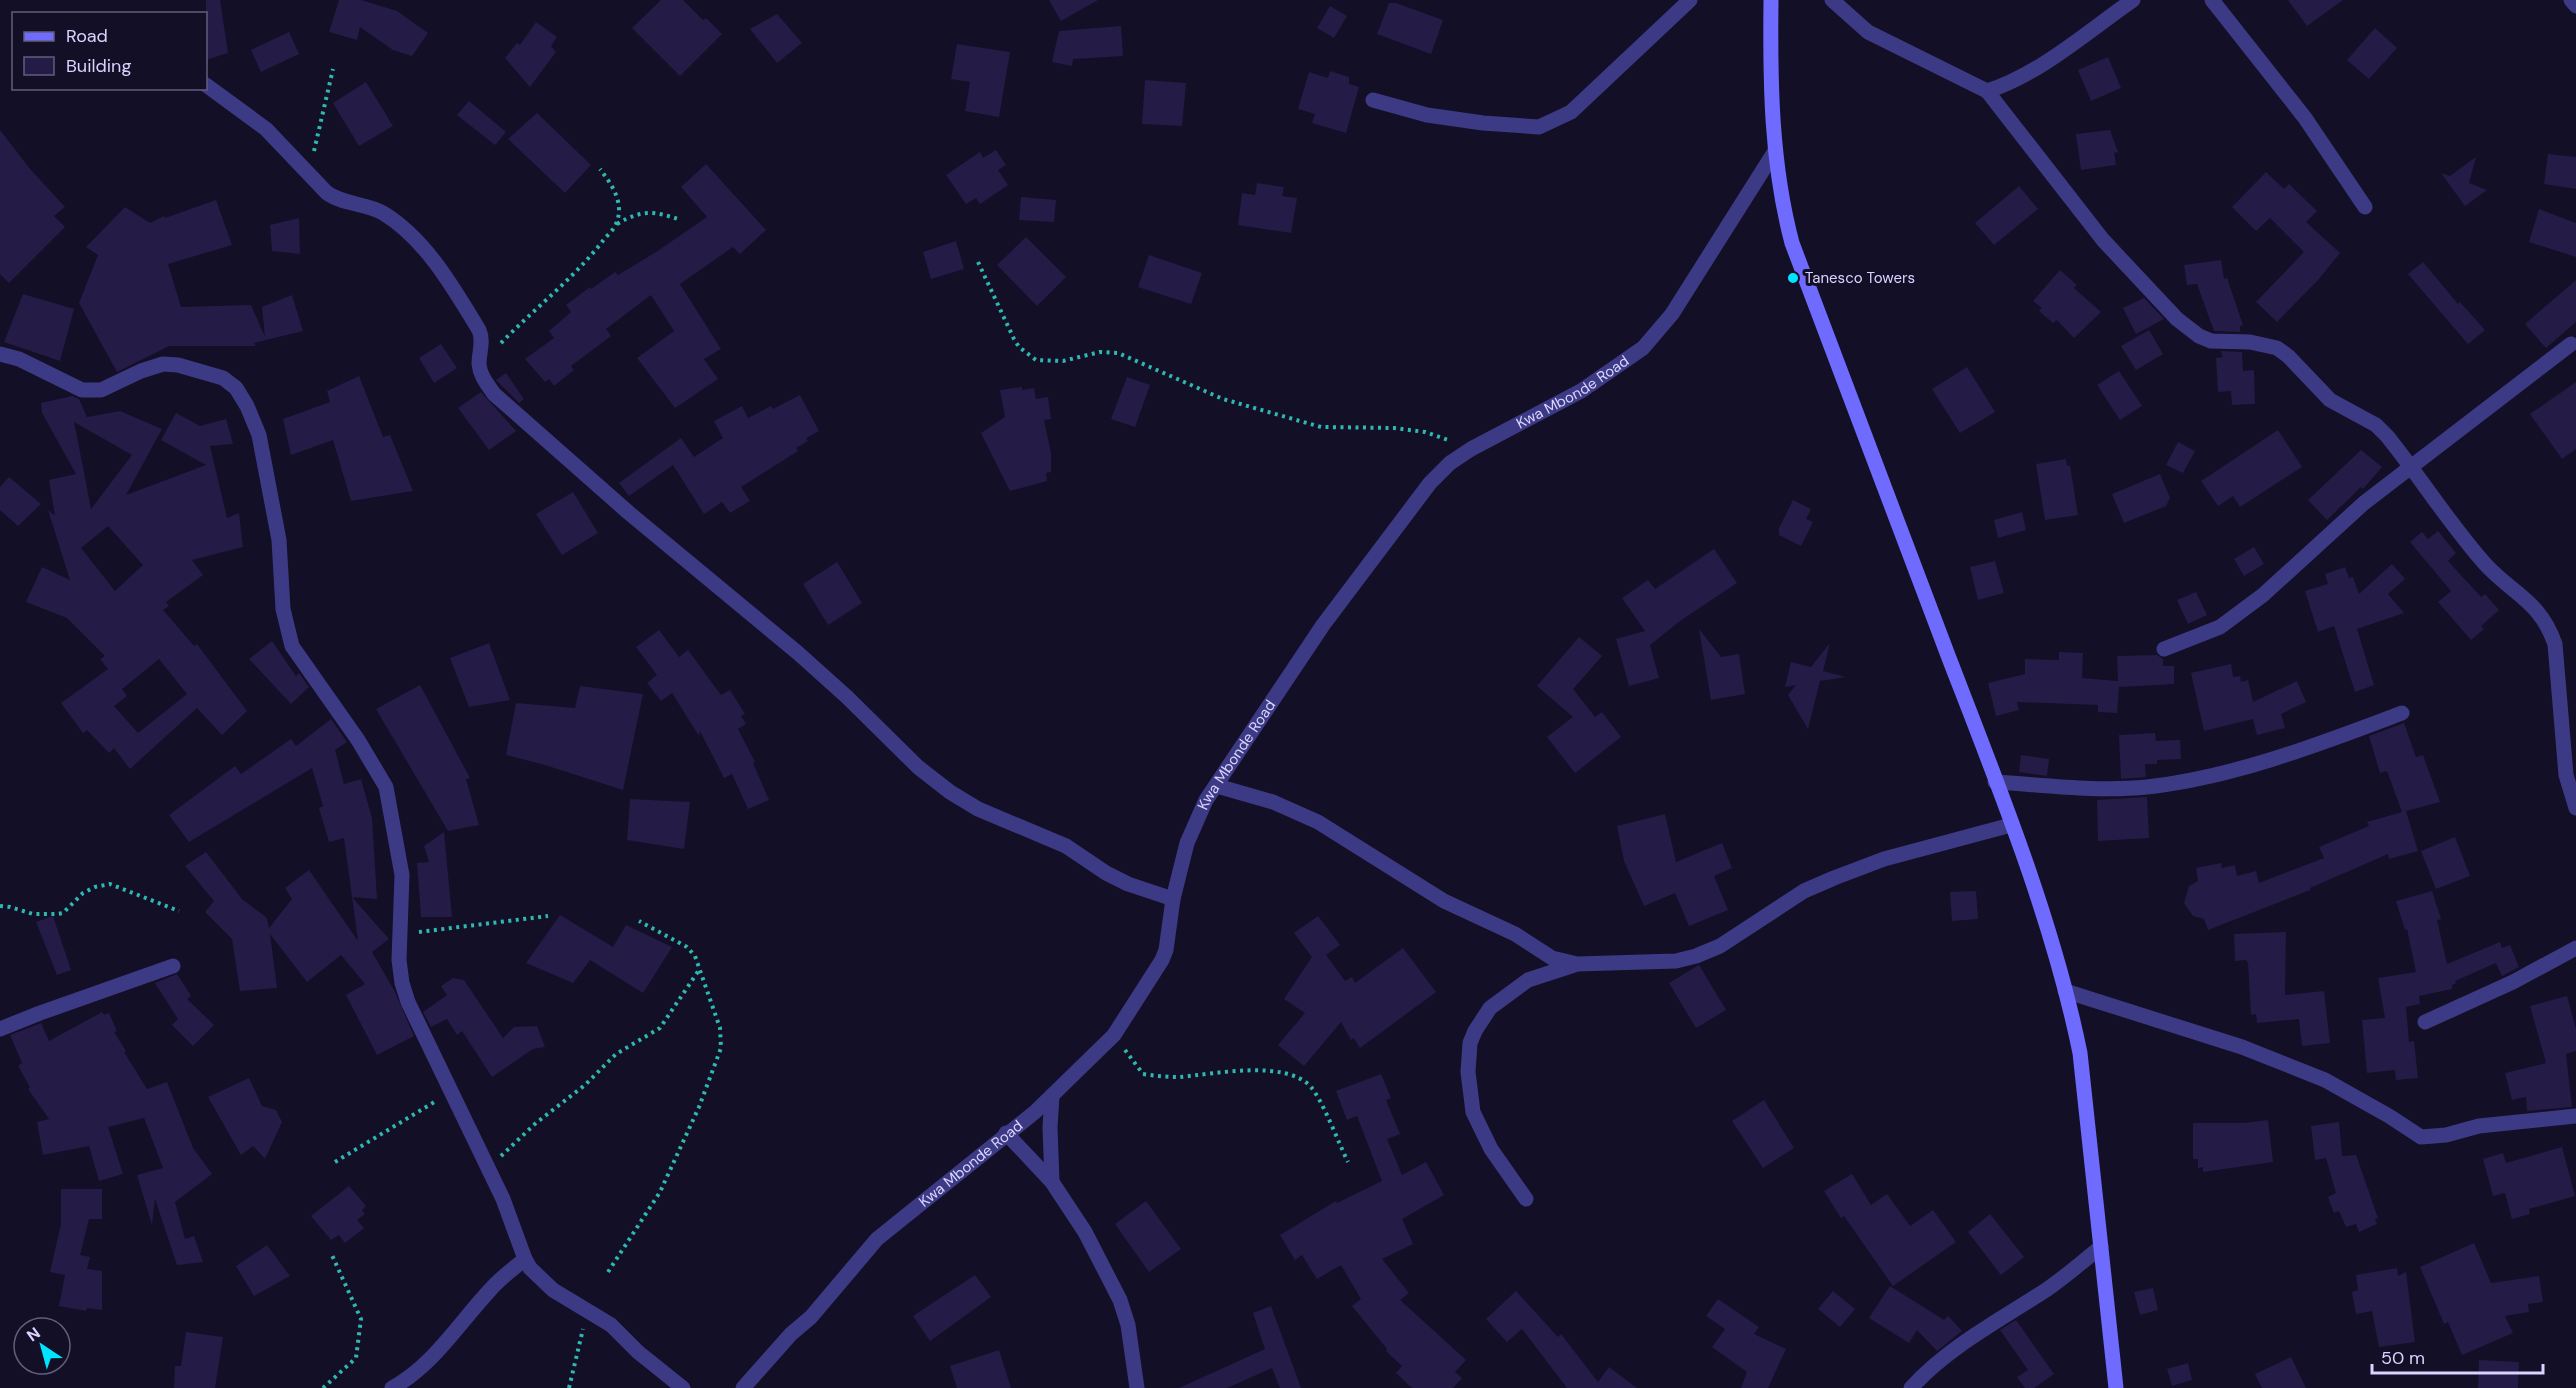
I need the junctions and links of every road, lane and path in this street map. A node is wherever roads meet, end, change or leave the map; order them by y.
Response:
1 (1690, 0) edge
2 (1771, 0) edge
3 (1832, 0) edge
4 (2133, 0) edge
5 (2212, 0) edge
6 (2571, 0) edge
7 (2576, 6) edge
8 (333, 69) dead end
9 (207, 86) edge
10 (1987, 91) junction
11 (1373, 100) dead end
12 (1774, 151) junction
13 (600, 169) dead end
14 (305, 171) junction
15 (2365, 207) dead end
16 (681, 220) dead end
17 (616, 224) junction
18 (978, 262) dead end
19 (2571, 344) dead end
20 (0, 354) edge
21 (479, 364) junction
22 (1471, 449) junction
23 (2411, 466) junction
24 (2164, 649) dead end
25 (2402, 713) dead end
26 (2571, 773) edge
27 (1995, 782) junction
28 (1217, 786) junction
29 (2576, 808) edge
30 (2011, 825) junction
31 (1173, 899) junction
32 (0, 906) edge
33 (179, 911) dead end
34 (548, 916) dead end
35 (639, 921) dead end
36 (400, 935) junction
37 (2576, 948) edge
38 (1576, 964) junction
39 (173, 966) dead end
40 (699, 969) junction
41 (2065, 991) junction
42 (2425, 1022) dead end
43 (0, 1029) edge
44 (1114, 1035) junction
45 (452, 1092) junction
46 (1052, 1096) junction
47 (2576, 1116) edge
48 (1006, 1133) junction
49 (335, 1162) dead end
50 (1348, 1162) dead end
51 (488, 1168) junction
52 (1052, 1182) junction
53 (1526, 1199) dead end
54 (2101, 1247) junction
55 (331, 1253) dead end
56 (525, 1259) junction
57 (608, 1272) dead end
58 (588, 1311) junction
59 (322, 1388) edge
60 (392, 1388) edge
61 (569, 1388) edge
62 (683, 1388) edge
63 (743, 1388) edge
64 (1137, 1388) edge
65 (1911, 1388) edge
66 (2116, 1388) edge

1 - 11 street
2 - 12 street
3 - 10 street
4 - 10 street
5 - 15 street
6 - 7 street
8 - 14 path
9 - 14 street
10 - 23 street
12 - 22 street, Kwa Mbonde Road
12 - 27 street
13 - 17 path
14 - 21 street
16 - 17 path
17 - 21 path
18 - 22 path
19 - 23 street
20 - 36 street
21 - 31 street
22 - 28 street, Kwa Mbonde Road
23 - 24 street
23 - 26 street
25 - 27 street
26 - 29 street
27 - 30 street
28 - 31 street, Kwa Mbonde Road
28 - 38 street
30 - 38 street
30 - 41 street
31 - 44 street, Kwa Mbonde Road
32 - 33 path
34 - 36 path
35 - 40 path
36 - 45 street
37 - 42 street
38 - 53 street
39 - 43 street
40 - 51 path
40 - 57 path
41 - 47 street
41 - 54 street
44 - 46 street, Kwa Mbonde Road
44 - 50 path
45 - 49 path
45 - 51 street
46 - 48 street, Kwa Mbonde Road
46 - 52 street
48 - 52 street
48 - 63 street, Kwa Mbonde Road
51 - 56 street
52 - 64 street
54 - 65 street
54 - 66 street
55 - 59 path
56 - 58 street
56 - 60 street
58 - 61 path
58 - 62 street

